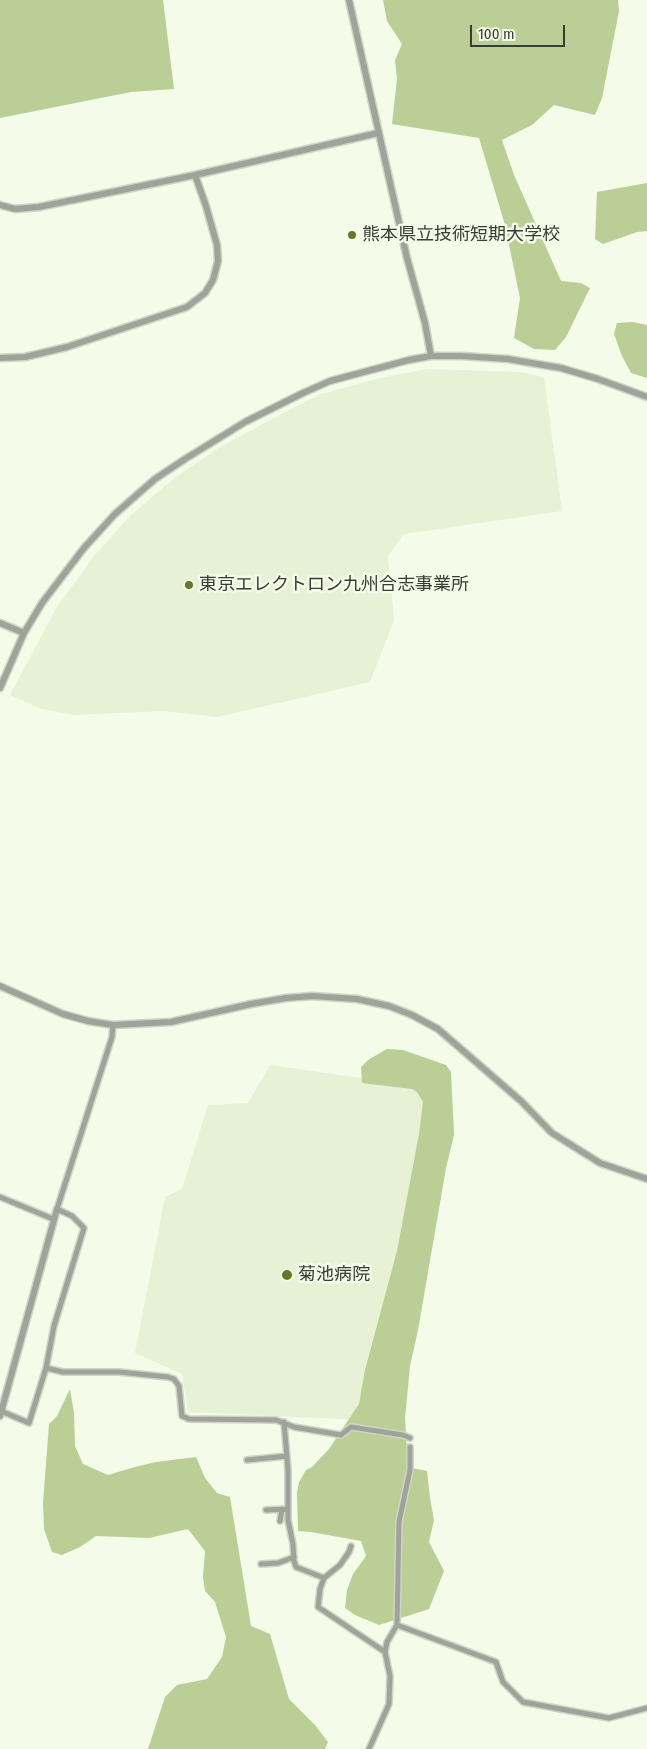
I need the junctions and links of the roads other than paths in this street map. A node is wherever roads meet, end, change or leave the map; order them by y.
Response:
1 (349, 0) edge
2 (378, 134) junction
3 (195, 175) junction
4 (0, 206) edge
5 (431, 356) junction
6 (0, 358) edge
7 (647, 397) edge
8 (0, 623) edge
9 (24, 633) junction
10 (0, 688) edge
11 (0, 986) edge
12 (113, 1025) junction
13 (647, 1179) edge
14 (0, 1197) edge
15 (56, 1209) junction
16 (53, 1219) junction
17 (46, 1368) junction
18 (1, 1414) edge
19 (284, 1422) junction
20 (410, 1438) dead end
21 (410, 1447) dead end
22 (287, 1456) junction
23 (247, 1460) dead end
24 (285, 1509) junction
25 (266, 1510) dead end
26 (280, 1521) dead end
27 (351, 1546) dead end
28 (294, 1558) junction
29 (261, 1564) dead end
30 (324, 1578) junction
31 (397, 1625) junction
32 (385, 1652) junction
33 (647, 1708) edge
34 (369, 1749) edge

1 - 2 street
2 - 3 street
2 - 5 street
3 - 4 street
3 - 6 street
5 - 7 street
5 - 9 street
8 - 9 street
9 - 10 street
11 - 12 street
12 - 13 street
12 - 15 street
14 - 16 street
15 - 16 street
15 - 17 street
16 - 18 street
17 - 18 street
17 - 19 street
19 - 20 street
19 - 22 street
21 - 31 street
22 - 23 street
22 - 24 street
24 - 25 street
24 - 26 street
24 - 28 street
27 - 30 street
28 - 29 street
28 - 30 street
30 - 32 street
31 - 32 street
31 - 33 street
32 - 34 street

